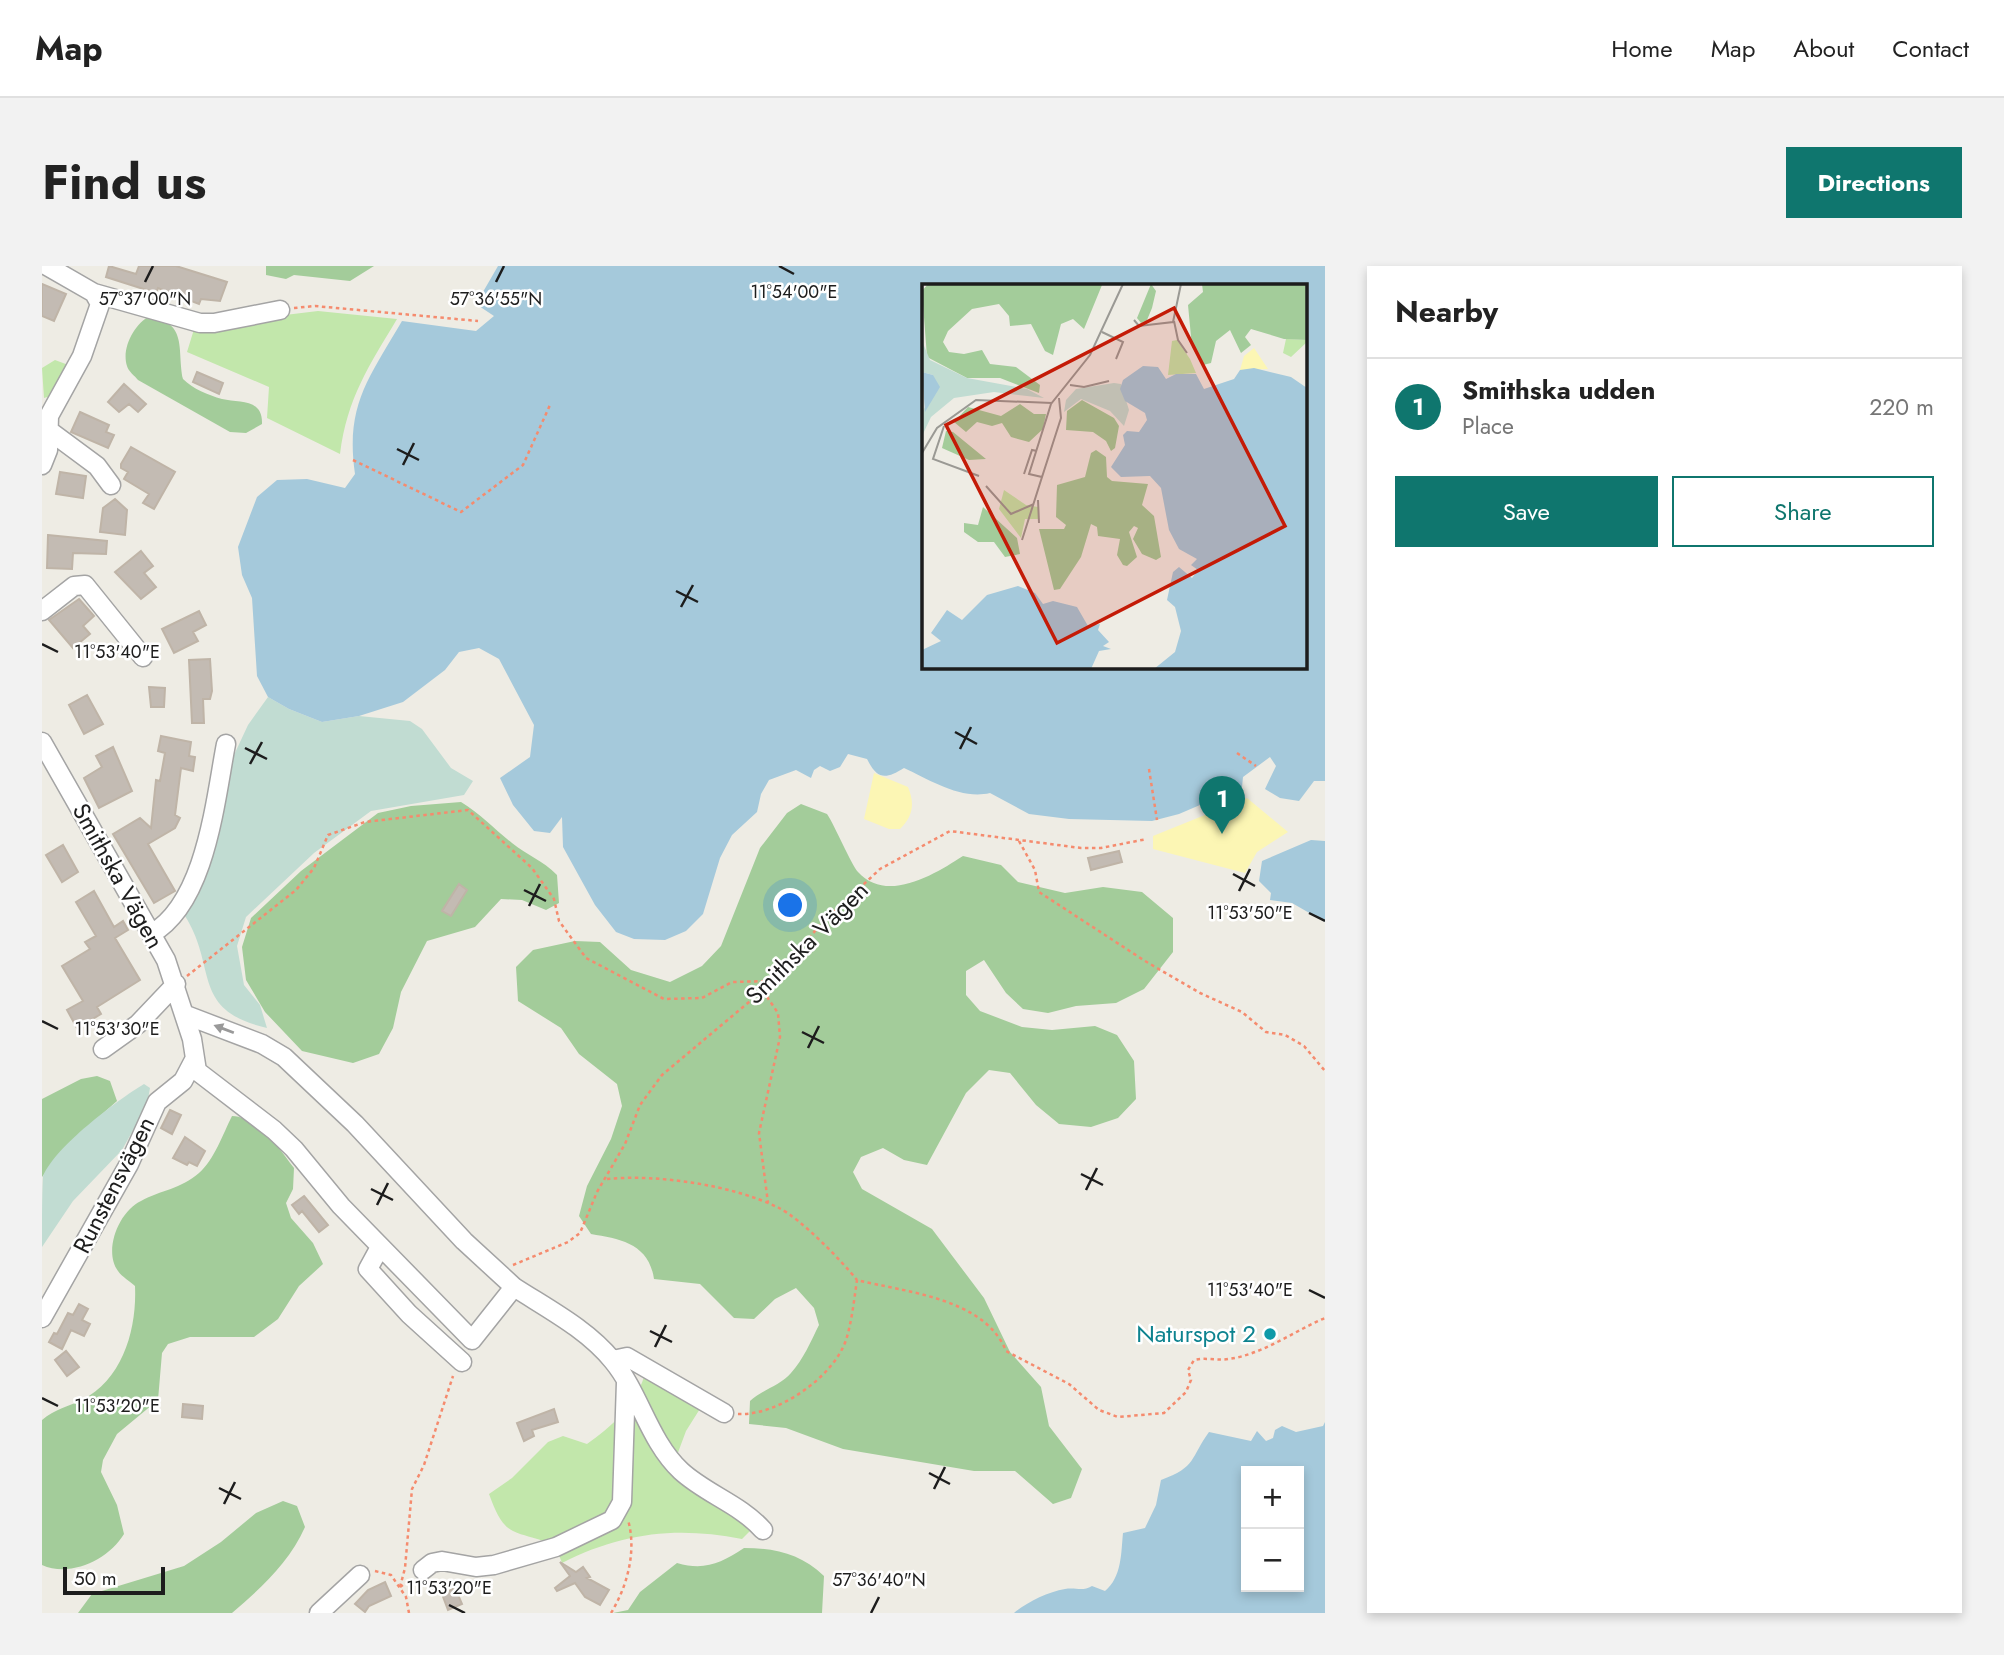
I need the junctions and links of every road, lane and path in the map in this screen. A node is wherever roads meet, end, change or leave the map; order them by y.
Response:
1 (47, 266) edge
2 (94, 293) junction
3 (280, 310) joint
4 (478, 321) dead end
5 (550, 405) dead end
6 (47, 429) junction
7 (353, 460) dead end
8 (42, 465) edge
9 (111, 485) dead end
10 (42, 611) edge
11 (143, 657) dead end
12 (42, 742) edge
13 (226, 744) dead end
14 (1237, 753) dead end
15 (1256, 766) dead end
16 (1149, 769) dead end
17 (1157, 820) dead end
18 (1147, 839) dead end
19 (1019, 841) junction
20 (151, 934) junction
21 (774, 981) junction
22 (176, 984) junction
23 (762, 990) junction
24 (186, 1015) junction
25 (103, 1049) dead end
26 (194, 1060) junction
27 (1325, 1071) edge
28 (607, 1179) junction
29 (768, 1203) junction
30 (380, 1247) junction
31 (498, 1273) junction
32 (857, 1280) junction
33 (514, 1287) junction
34 (42, 1318) edge
35 (1325, 1318) edge
36 (472, 1340) junction
37 (613, 1360) junction
38 (457, 1369) junction
39 (626, 1382) junction
40 (724, 1413) joint
41 (620, 1510) junction
42 (763, 1530) dead end
43 (423, 1570) dead end
44 (360, 1575) joint
45 (400, 1587) junction
46 (319, 1613) edge
47 (409, 1613) edge
48 (611, 1613) edge

1 - 2 street
2 - 3 street
2 - 6 street
3 - 4 path
5 - 7 path
6 - 8 street
6 - 9 street
10 - 11 street
12 - 20 street, Smithska Vägen
13 - 20 street
14 - 15 path
16 - 17 path
18 - 19 path, Smithska Vägen
19 - 21 path, Smithska Vägen
19 - 27 path
20 - 22 street, Smithska Vägen
21 - 22 path
21 - 23 path, Smithska Vägen
22 - 24 street, Smithska Vägen
22 - 25 street
23 - 28 path, Smithska Vägen
23 - 29 path
24 - 26 street, Smithska Vägen
31 -> 24 street
26 - 30 street, Smithska Vägen
26 - 34 street, Runstensvägen
28 - 29 path
28 - 31 path, Smithska Vägen
29 - 32 path
30 - 36 street, Smithska Vägen
30 - 38 street
31 - 33 street
32 - 35 path
32 - 40 path
33 - 36 street
33 - 37 street
36 - 38 street
37 - 39 street
37 - 40 street
38 - 45 path
39 - 41 street
39 - 42 street
41 - 43 street
41 - 48 path
44 - 45 path
44 - 46 street
45 - 47 path

